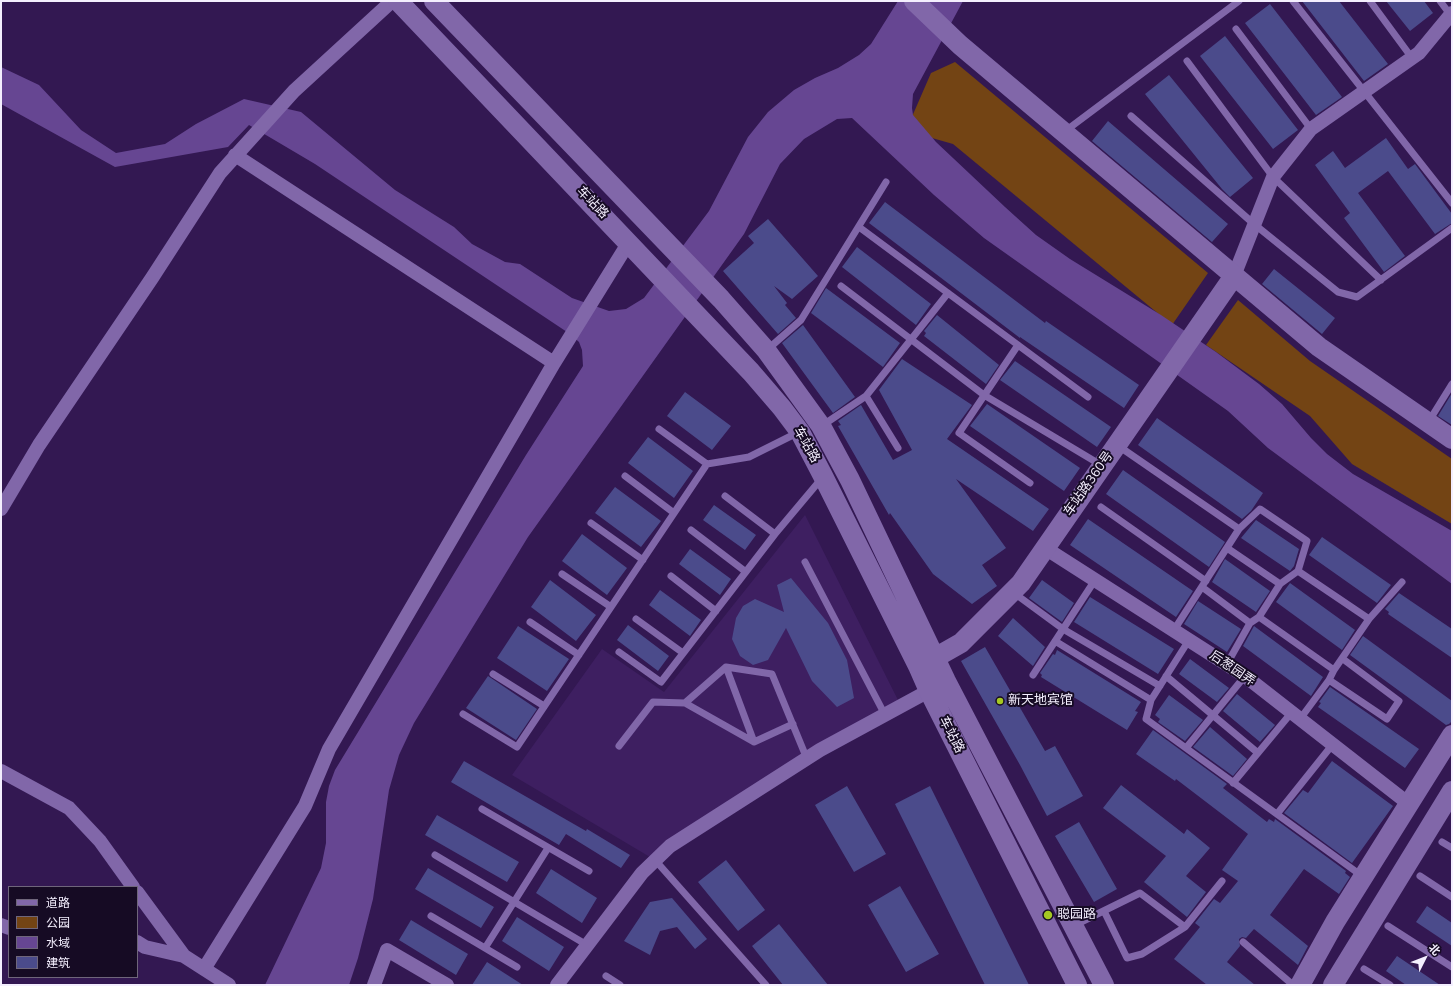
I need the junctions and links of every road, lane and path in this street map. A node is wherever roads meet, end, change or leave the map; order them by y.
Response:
1 (392, 1) edge
2 (398, 1) edge
3 (434, 1) edge
4 (914, 1) edge
5 (1239, 1) edge
6 (1293, 1) edge
7 (1370, 1) edge
8 (1440, 1) edge
9 (1452, 15) edge
10 (1236, 29) dead end
11 (1412, 58) junction
12 (1187, 61) dead end
13 (1364, 90) junction
14 (1131, 116) dead end
15 (1311, 129) junction
16 (1064, 132) junction
17 (235, 156) junction
18 (1273, 177) junction
19 (886, 182) dead end
20 (1452, 203) edge
21 (1254, 224) junction
22 (859, 227) junction
23 (1452, 228) edge
24 (629, 242) junction
25 (1234, 276) junction
26 (1381, 280) junction
27 (841, 286) dead end
28 (948, 293) junction
29 (911, 340) junction
30 (1018, 345) junction
31 (766, 350) junction
32 (554, 363) junction
33 (1452, 385) edge
34 (984, 395) junction
35 (866, 396) junction
36 (1088, 397) dead end
37 (1428, 422) junction
38 (821, 426) junction
39 (659, 429) dead end
40 (800, 432) junction
41 (1452, 439) edge
42 (1117, 445) junction
43 (898, 448) dead end
44 (707, 464) junction
45 (1102, 466) junction
46 (625, 476) dead end
47 (823, 476) junction
48 (1030, 483) dead end
49 (725, 496) dead end
50 (1101, 507) dead end
51 (1, 509) edge
52 (674, 513) junction
53 (591, 523) dead end
54 (1239, 529) junction
55 (691, 530) dead end
56 (775, 534) junction
57 (1045, 548) junction
58 (1227, 548) junction
59 (643, 560) junction
60 (805, 562) dead end
61 (746, 572) junction
62 (1298, 572) junction
63 (562, 574) dead end
64 (672, 576) dead end
65 (1095, 580) junction
66 (1402, 582) dead end
67 (1204, 584) junction
68 (1280, 584) junction
69 (1012, 591) junction
70 (611, 607) junction
71 (716, 611) junction
72 (1259, 617) junction
73 (636, 619) dead end
74 (1369, 619) junction
75 (530, 622) dead end
76 (1250, 623) junction
77 (1063, 628) junction
78 (1174, 630) junction
79 (1189, 640) junction
80 (1055, 641) junction
81 (619, 652) dead end
82 (683, 653) junction
83 (579, 655) junction
84 (936, 658) junction
85 (1343, 659) junction
86 (1227, 664) junction
87 (918, 666) junction
88 (726, 667) junction
89 (1334, 670) junction
90 (493, 674) dead end
91 (1032, 675) dead end
92 (1166, 676) junction
93 (1245, 676) junction
94 (1329, 680) junction
95 (946, 681) junction
96 (1160, 686) junction
97 (929, 691) junction
98 (1151, 700) junction
99 (685, 703) junction
100 (544, 706) junction
101 (463, 714) dead end
102 (885, 715) junction
103 (1213, 715) junction
104 (1296, 715) junction
105 (793, 724) junction
106 (1452, 735) edge
107 (754, 742) junction
108 (1333, 744) junction
109 (619, 746) dead end
110 (1186, 748) junction
111 (1258, 753) junction
112 (808, 759) junction
113 (1, 771) edge
114 (1233, 783) junction
115 (1452, 791) edge
116 (1409, 804) junction
117 (482, 809) dead end
118 (1277, 814) junction
119 (1442, 842) dead end
120 (548, 848) junction
121 (1452, 848) edge
122 (435, 856) dead end
123 (655, 860) junction
124 (589, 871) dead end
125 (1420, 876) dead end
126 (1363, 877) junction
127 (1222, 880) dead end
128 (132, 886) edge
129 (138, 893) edge
130 (1452, 897) edge
131 (514, 902) junction
132 (1104, 911) junction
133 (431, 916) dead end
134 (1073, 926) junction
135 (1388, 926) dead end
136 (1184, 927) junction
137 (1243, 942) dead end
138 (138, 943) edge
139 (587, 945) junction
140 (486, 948) junction
141 (184, 956) junction
142 (518, 967) dead end
143 (1452, 967) edge
144 (204, 969) junction
145 (1364, 969) dead end
146 (606, 976) dead end
147 (229, 985) edge
148 (374, 985) edge
149 (447, 985) edge
150 (557, 985) edge
151 (620, 985) edge
152 (766, 985) edge
153 (1077, 985) edge
154 (1104, 985) edge
155 (1293, 985) edge
156 (1300, 985) edge
157 (1333, 985) edge
158 (1390, 985) edge

1 - 17 street
2 - 24 main road, 车站路
3 - 31 main road, 车站路
4 - 16 main road
5 - 16 lane
6 - 13 lane
7 - 11 lane
8 - 9 lane
9 - 11 street
10 - 15 lane
11 - 13 street
12 - 18 lane
13 - 15 street
13 - 20 lane
14 - 21 lane
15 - 18 street
16 - 25 main road
17 - 32 street
17 - 51 street
18 - 21 street
18 - 26 lane
19 - 22 lane
21 - 25 street
21 - 26 lane
22 - 28 lane
22 - 31 lane
23 - 26 lane
24 - 32 street
24 - 40 main road, 车站路
25 - 37 main road
25 - 42 main road, 车站路360号
27 - 29 lane
28 - 29 lane
28 - 30 lane
29 - 34 lane
29 - 35 lane
30 - 34 lane
30 - 36 lane
31 - 38 main road, 车站路
32 - 144 street
33 - 37 lane
34 - 45 lane
34 - 48 lane
35 - 38 lane
35 - 43 lane
37 - 41 main road
38 - 84 main road, 车站路
39 - 44 lane
40 - 44 lane
40 - 47 main road, 车站路
42 - 45 main road, 车站路360号
42 - 54 lane
44 - 52 lane
45 - 57 main road, 车站路360号
46 - 52 lane
47 - 56 lane
47 - 87 main road, 车站路
49 - 56 lane
50 - 67 lane
52 - 59 lane
53 - 59 lane
54 - 58 lane
54 - 62 lane
55 - 61 lane
56 - 61 lane
57 - 65 street, 后葱园弄
57 - 69 main road, 车站路360号
58 - 67 lane
58 - 68 lane
59 - 70 lane
60 - 102 lane
61 - 71 lane
62 - 68 lane
62 - 74 lane
63 - 70 lane
64 - 71 lane
65 - 77 lane
65 - 78 street, 后葱园弄
66 - 74 lane
67 - 76 lane
67 - 78 lane
68 - 72 lane
69 - 77 lane
69 - 84 main road, 车站路360号
70 - 83 lane
71 - 82 lane
72 - 76 lane
72 - 89 lane
73 - 82 lane
74 - 85 lane
75 - 83 lane
76 - 86 lane
77 - 80 lane
77 - 96 lane
78 - 79 street, 后葱园弄
79 - 86 street, 后葱园弄
79 - 92 lane
80 - 91 lane
80 - 98 lane
81 - 82 lane
83 - 100 lane
84 - 87 main road, 车站路360号
84 - 95 main road, 车站路
85 - 89 lane
85 - 94 lane
86 - 93 street, 后葱园弄
87 - 97 main road, 车站路
88 - 99 lane
88 - 105 lane
88 - 107 lane
89 - 94 lane
90 - 100 lane
92 - 96 lane
92 - 103 lane
93 - 103 lane
93 - 104 street, 后葱园弄
94 - 104 lane
95 - 97 street
95 - 134 main road, 车站路
96 - 98 lane
97 - 102 street
97 - 153 main road, 车站路
98 - 110 lane
99 - 107 lane
99 - 109 lane
100 - 101 lane
102 - 112 street
103 - 110 lane
103 - 111 lane
104 - 108 street, 后葱园弄
104 - 111 lane
105 - 107 lane
105 - 112 lane
106 - 116 main road
108 - 116 street, 后葱园弄
108 - 118 lane
110 - 114 lane
111 - 114 lane
112 - 123 street
113 - 128 street
114 - 118 lane
115 - 157 main road
116 - 126 main road
117 - 120 lane
118 - 126 lane
119 - 121 lane
120 - 124 lane
120 - 131 lane
122 - 131 lane
123 - 139 street
123 - 152 lane
125 - 130 lane
126 - 156 main road
127 - 136 lane
129 - 141 street
131 - 139 lane
131 - 140 lane
132 - 134 lane
132 - 136 lane
132 - 136 lane
133 - 140 lane
134 - 154 main road, 车站路
135 - 143 lane
137 - 155 lane
138 - 141 street
139 - 150 street
140 - 142 lane
141 - 144 street
144 - 147 street
145 - 158 lane
146 - 151 lane
148 - 149 street

